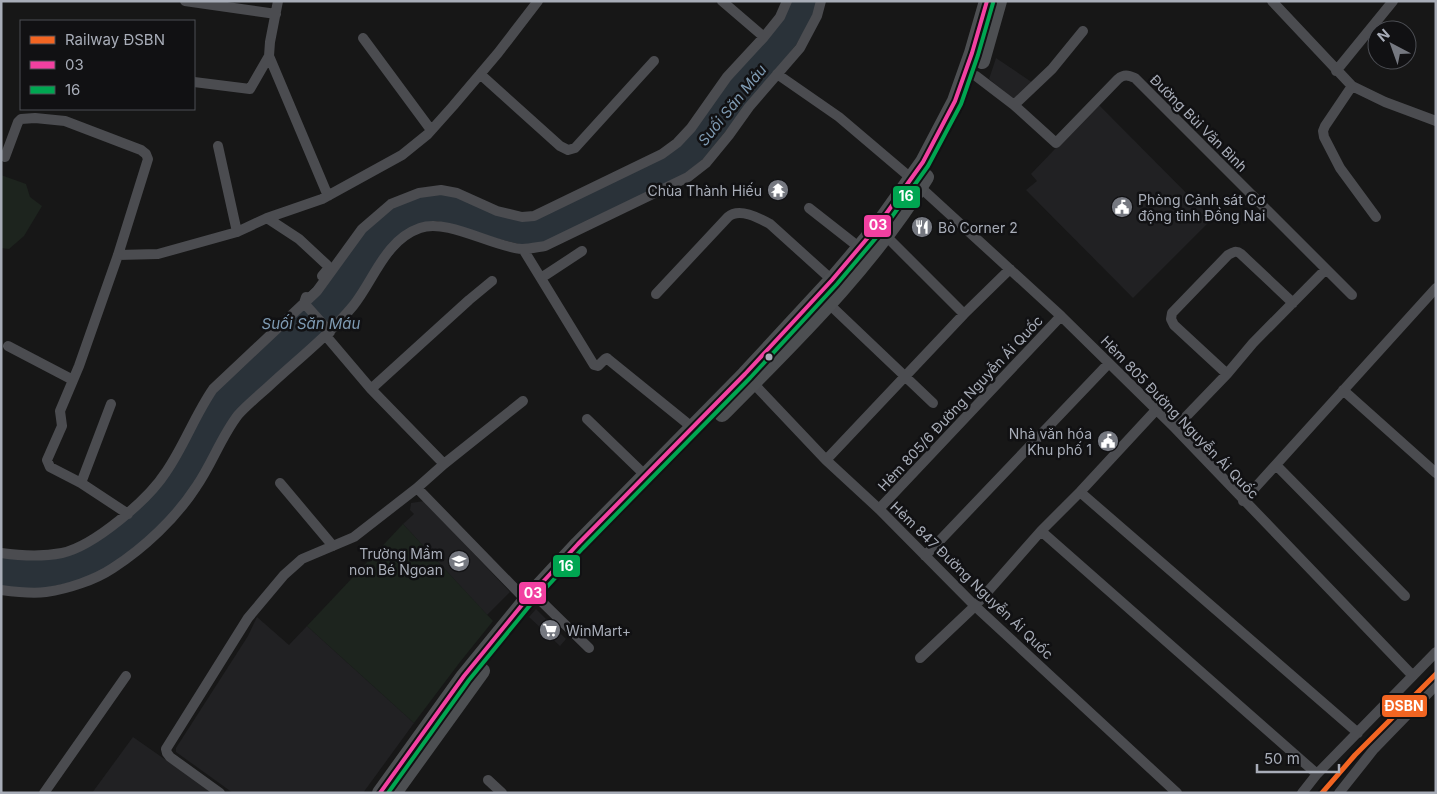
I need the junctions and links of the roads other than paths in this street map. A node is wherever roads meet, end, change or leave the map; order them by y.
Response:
1 (185, 1) edge
2 (278, 1) edge
3 (538, 1) edge
4 (722, 1) edge
5 (787, 1) edge
6 (821, 1) edge
7 (987, 1) edge
8 (999, 1) edge
9 (1272, 1) edge
10 (1393, 1) edge
11 (276, 14) junction
12 (1083, 31) dead end
13 (764, 37) junction
14 (363, 38) dead end
15 (269, 56) junction
16 (654, 61) dead end
17 (1336, 71) junction
18 (971, 73) junction
19 (480, 74) junction
20 (777, 74) junction
21 (195, 82) edge
22 (1352, 86) junction
23 (1014, 106) junction
24 (1436, 122) edge
25 (431, 130) junction
26 (218, 146) dead end
27 (5, 156) dead end
28 (916, 183) junction
29 (328, 196) junction
30 (809, 208) dead end
31 (1376, 217) dead end
32 (267, 218) junction
33 (237, 232) junction
34 (886, 236) junction
35 (860, 248) junction
36 (523, 249) junction
37 (582, 252) dead end
38 (118, 255) junction
39 (1010, 269) junction
40 (1326, 270) junction
41 (541, 278) junction
42 (832, 280) junction
43 (492, 281) dead end
44 (1436, 288) edge
45 (656, 294) dead end
46 (1352, 295) dead end
47 (304, 303) junction
48 (1293, 303) junction
49 (829, 304) junction
50 (964, 314) junction
51 (1061, 316) junction
52 (328, 334) junction
53 (8, 346) dead end
54 (1109, 363) junction
55 (1227, 374) junction
56 (906, 376) junction
57 (73, 380) junction
58 (753, 383) junction
59 (371, 389) junction
60 (1343, 390) junction
61 (523, 401) dead end
62 (933, 403) dead end
63 (111, 404) dead end
64 (1156, 410) junction
65 (587, 419) dead end
66 (693, 428) junction
67 (1175, 428) junction
68 (826, 460) junction
69 (444, 464) junction
70 (1276, 465) junction
71 (1436, 473) edge
72 (646, 476) junction
73 (81, 483) junction
74 (280, 483) dead end
75 (417, 488) junction
76 (1080, 492) junction
77 (1243, 500) junction
78 (879, 509) junction
79 (128, 514) junction
80 (1041, 531) junction
81 (334, 546) junction
82 (1, 553) edge
83 (925, 556) junction
84 (1, 590) edge
85 (1405, 596) dead end
86 (533, 600) junction
87 (976, 606) junction
88 (589, 648) dead end
89 (1436, 652) edge
90 (920, 658) dead end
91 (1412, 675) junction
92 (126, 676) dead end
93 (1436, 685) edge
94 (1358, 732) junction
95 (1317, 774) junction
96 (488, 780) dead end
97 (44, 793) edge
98 (220, 793) edge
99 (380, 793) edge
100 (394, 793) edge
101 (502, 793) edge
102 (1177, 793) edge
103 (1302, 793) edge
104 (1339, 793) edge

1 - 11 street
2 - 11 street
3 - 19 street
4 - 13 street
5 - 13 street
6 - 20 street
7 - 18 main road
8 - 18 main road
9 - 17 street
10 - 17 street
11 - 15 street
12 - 23 street
13 - 47 street
14 - 25 street
15 - 21 street
15 - 29 street
16 - 19 street
17 - 22 street
18 - 23 street, Đường Bùi Văn Bình
18 - 28 main road
19 - 25 street
20 - 28 street, Hẻm 805 Đường Nguyễn Ái Quốc
20 - 36 street
22 - 24 street
22 - 31 street
23 - 40 street, Đường Bùi Văn Bình
25 - 29 street
26 - 33 street
27 - 38 street
28 - 34 main road
28 - 35 main road
28 - 39 street, Hẻm 805 Đường Nguyễn Ái Quốc
29 - 32 street
30 - 35 street
32 - 33 street
32 - 47 street
33 - 38 street
34 - 49 main road
34 - 50 street
35 - 42 main road
36 - 41 street
36 - 52 street
37 - 41 street
38 - 57 street
39 - 50 street
39 - 51 street, Hẻm 805 Đường Nguyễn Ái Quốc
40 - 46 street, Đường Bùi Văn Bình
40 - 48 street
41 - 66 street
42 - 45 street
42 - 66 main road
43 - 59 street
44 - 60 street
47 - 52 street
47 - 79 street
48 - 55 street
48 - 55 street
49 - 56 street
49 - 58 main road
50 - 56 street
51 - 54 street, Hẻm 805 Đường Nguyễn Ái Quốc
51 - 78 street, Hẻm 805/6 Đường Nguyễn Ái Quốc
52 - 59 street
52 - 84 street
53 - 57 street
54 - 64 street, Hẻm 805 Đường Nguyễn Ái Quốc
54 - 83 street
55 - 67 street
56 - 62 street
56 - 68 street
57 - 73 street
58 - 68 street, Hẻm 847 Đường Nguyễn Ái Quốc
58 - 86 main road
59 - 69 street
60 - 70 street
60 - 71 street
61 - 69 street
63 - 73 street
64 - 67 street, Hẻm 805 Đường Nguyễn Ái Quốc
64 - 76 street
65 - 72 street
66 - 72 main road
67 - 77 street, Hẻm 805 Đường Nguyễn Ái Quốc
68 - 78 street, Hẻm 847 Đường Nguyễn Ái Quốc
69 - 75 street
70 - 77 street
70 - 85 street
72 - 86 main road
73 - 79 street
74 - 81 street
75 - 81 street
75 - 86 street
76 - 80 street
76 - 94 street
77 - 91 street, Hẻm 805 Đường Nguyễn Ái Quốc
78 - 83 street, Hẻm 847 Đường Nguyễn Ái Quốc
79 - 82 street
80 - 87 street
80 - 95 street
81 - 98 street
83 - 87 street, Hẻm 847 Đường Nguyễn Ái Quốc
86 - 88 street
86 - 99 main road
86 - 100 main road
87 - 90 street
87 - 102 street, Hẻm 847 Đường Nguyễn Ái Quốc
89 - 91 street
91 - 94 street
92 - 97 street
93 - 104 street
94 - 95 street
95 - 103 street
96 - 101 street

